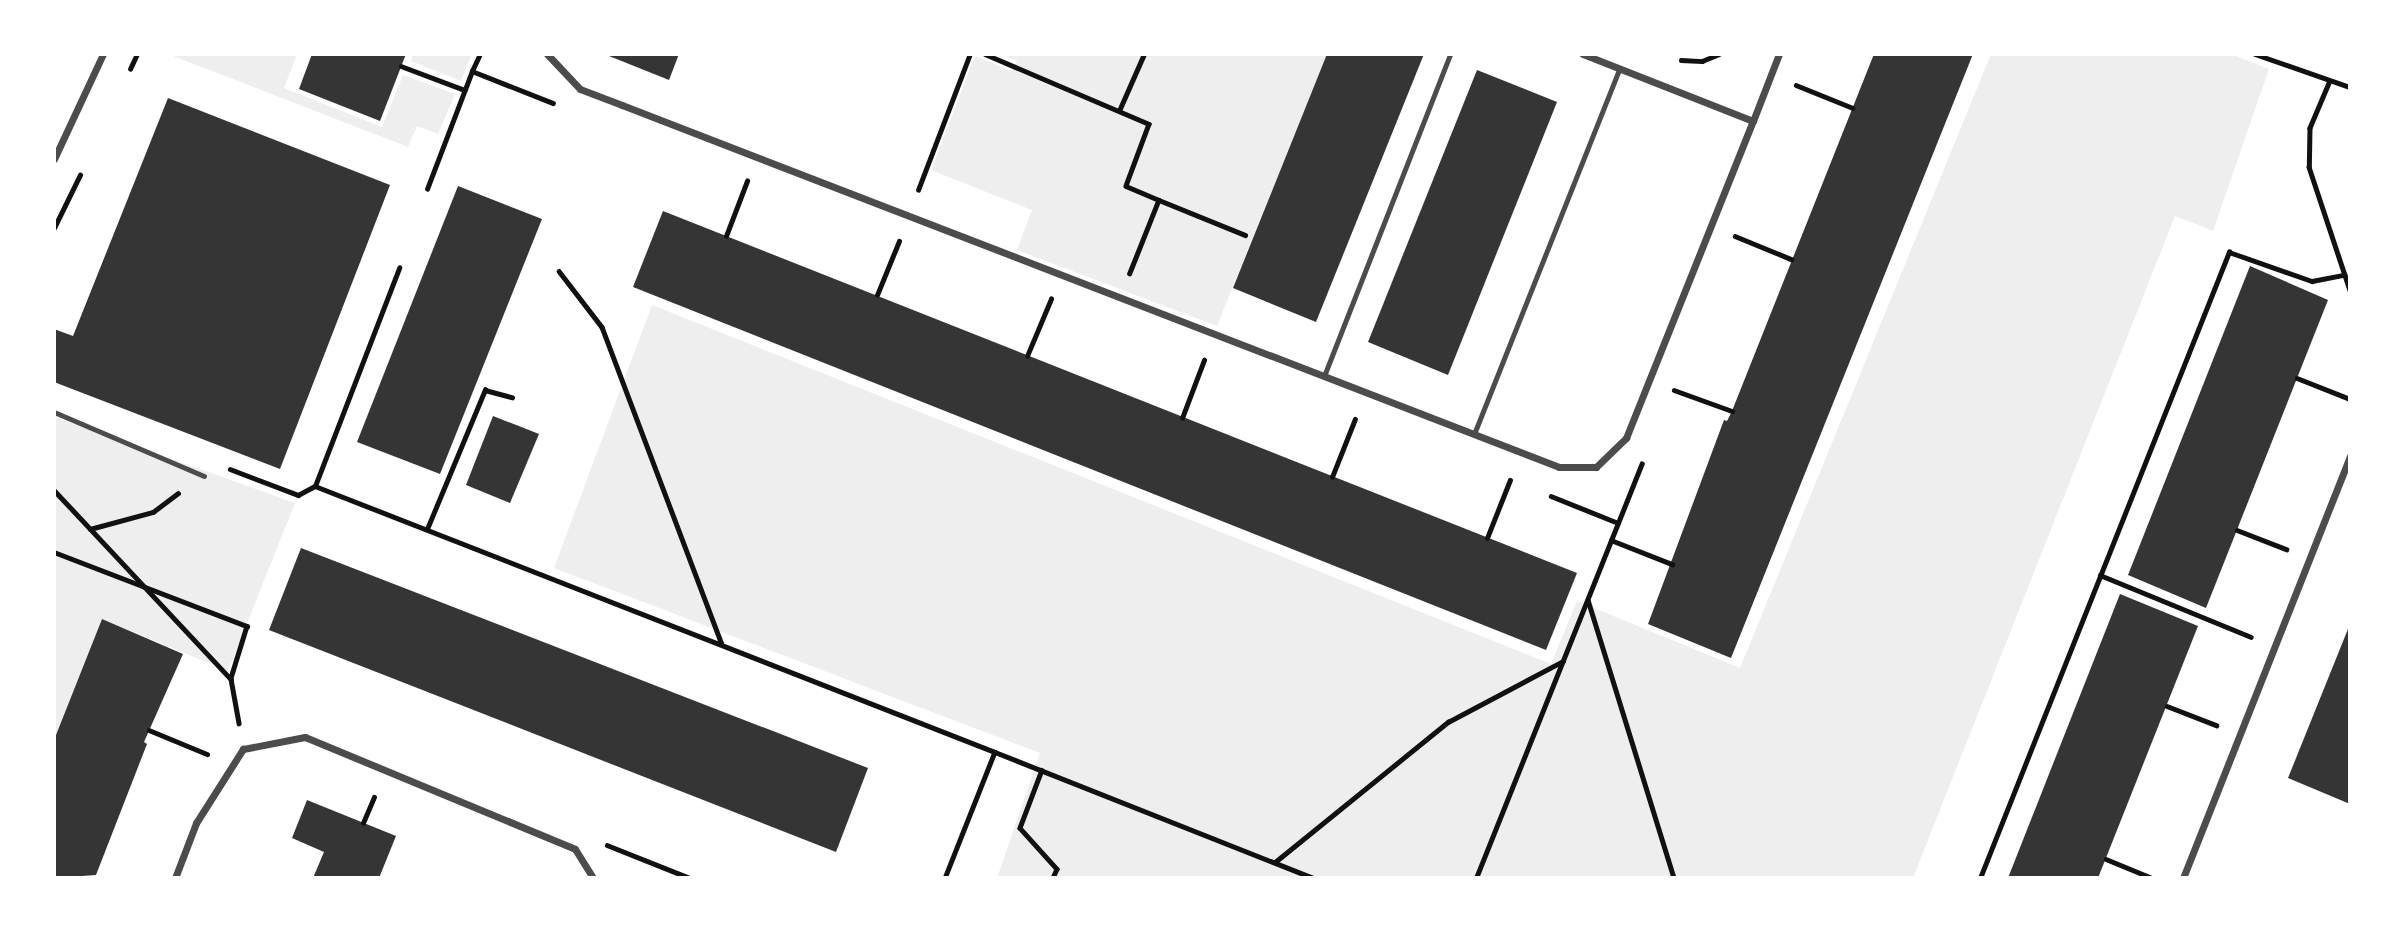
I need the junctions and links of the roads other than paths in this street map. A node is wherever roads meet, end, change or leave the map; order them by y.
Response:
1 (103, 54) edge
2 (547, 54) edge
3 (1450, 54) edge
4 (1583, 54) edge
5 (1779, 54) edge
6 (1619, 69) junction
7 (1753, 121) junction
8 (54, 159) edge
9 (1324, 376) junction
10 (54, 412) edge
11 (1474, 434) junction
12 (2350, 456) edge
13 (204, 476) dead end
14 (174, 878) edge
15 (593, 878) edge
16 (2183, 878) edge

1 - 8 street
2 - 9 street
3 - 9 lane
4 - 6 street
5 - 7 street
6 - 7 street
6 - 11 lane
7 - 11 street
9 - 11 street
10 - 13 lane
12 - 16 street
14 - 15 street

